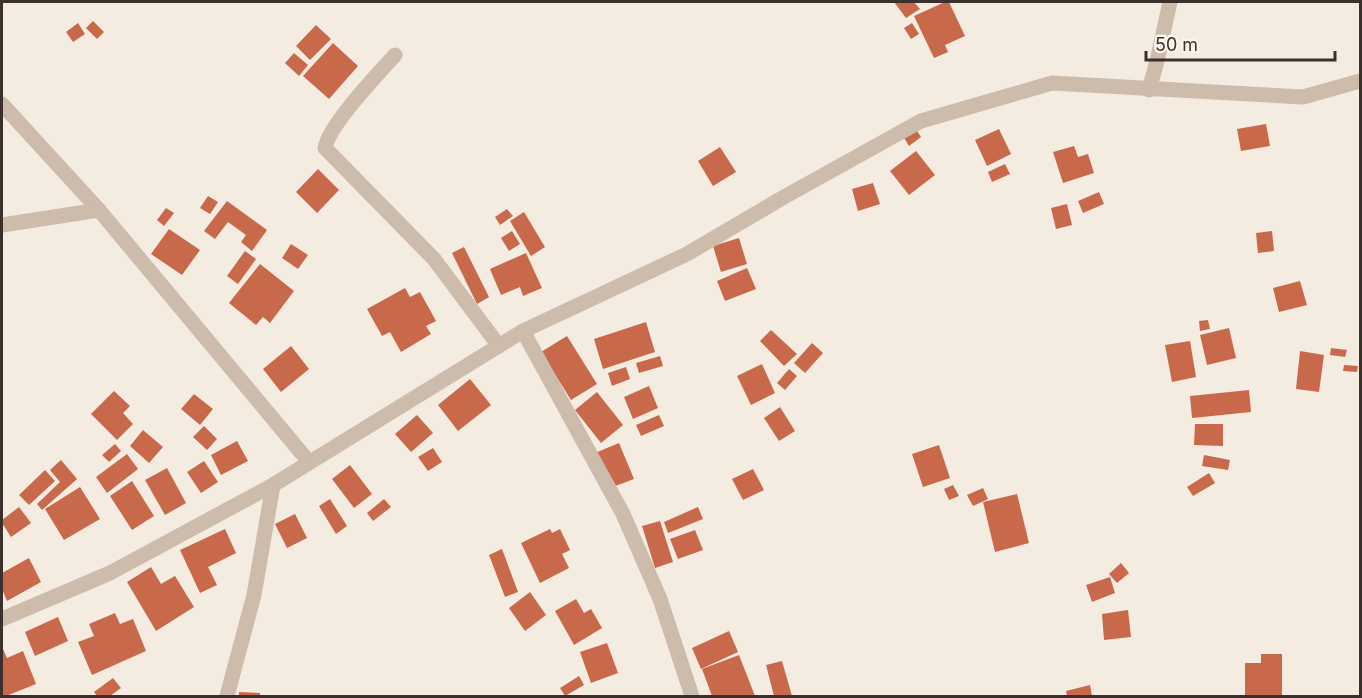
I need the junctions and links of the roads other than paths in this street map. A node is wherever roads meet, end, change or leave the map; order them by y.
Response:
1 (1170, 2) edge
2 (395, 55) dead end
3 (1360, 81) edge
4 (1149, 90) junction
5 (2, 104) edge
6 (99, 210) junction
7 (2, 225) edge
8 (523, 331) junction
9 (499, 346) junction
10 (309, 462) junction
11 (273, 485) junction
12 (2, 619) edge
13 (227, 696) edge
14 (692, 696) edge

1 - 4 street
2 - 9 street
3 - 4 street
4 - 8 street
5 - 6 street
6 - 7 street
6 - 10 street
8 - 9 street
8 - 14 street
9 - 10 street
10 - 11 street
11 - 12 street
11 - 13 street

